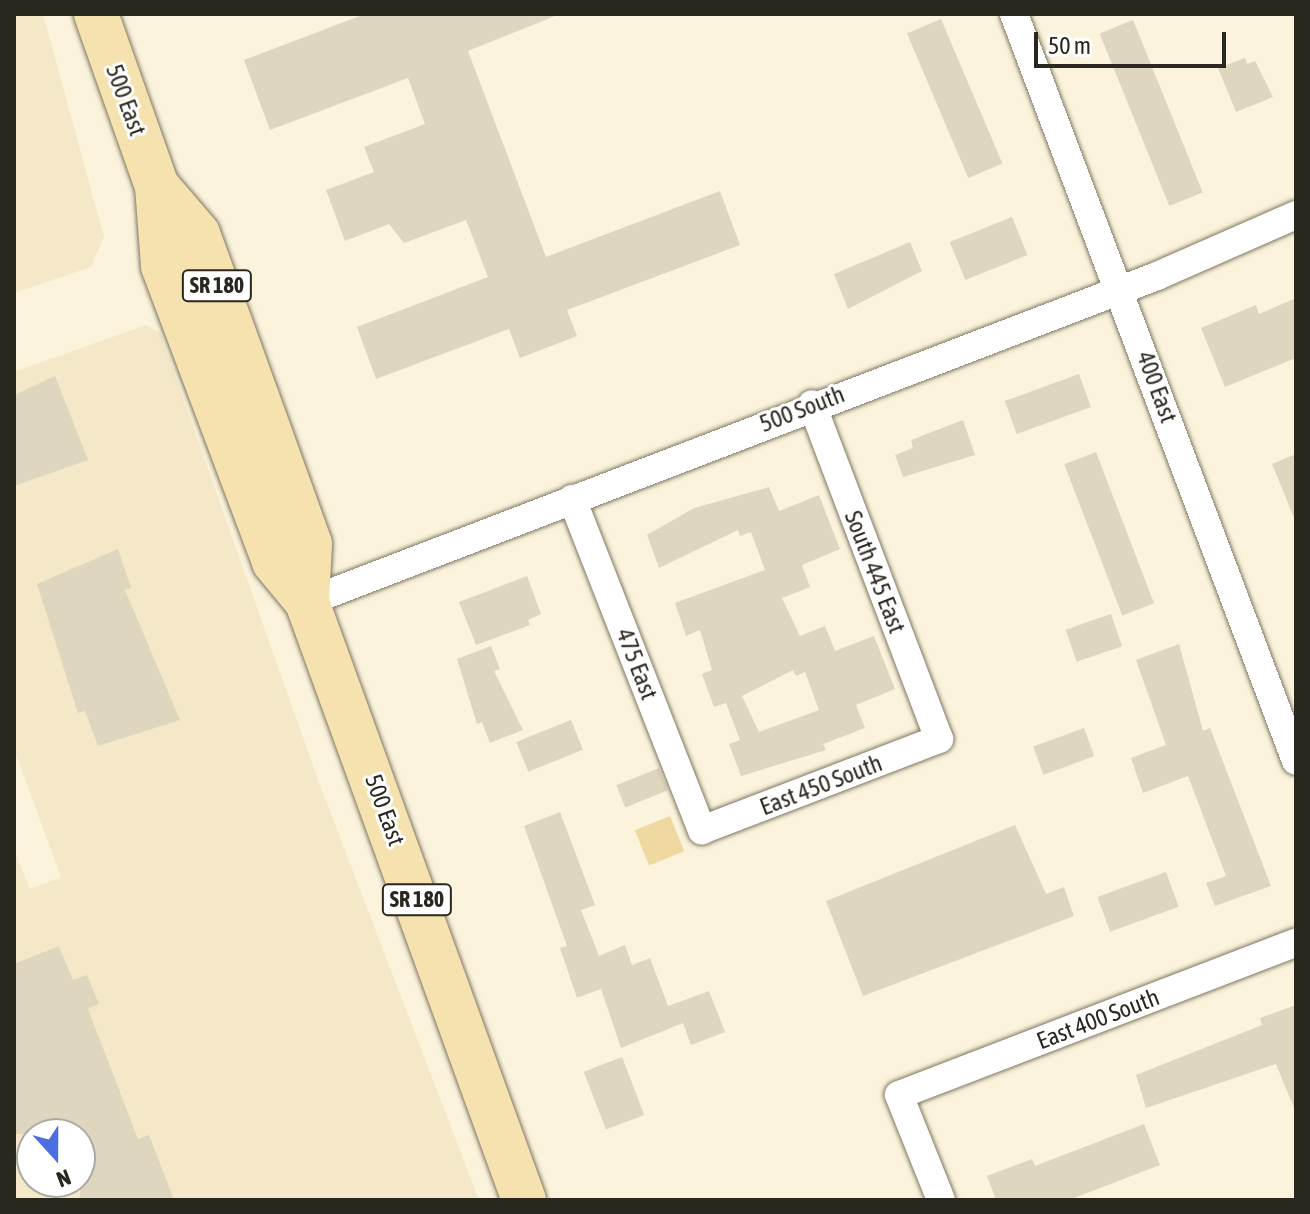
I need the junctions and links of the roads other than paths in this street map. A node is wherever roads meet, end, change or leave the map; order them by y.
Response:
1 (96, 14) edge
2 (1014, 14) edge
3 (1296, 215) edge
4 (1120, 289) junction
5 (812, 404) junction
6 (572, 499) junction
7 (307, 602) junction
8 (939, 739) joint
9 (1296, 761) edge
10 (702, 830) joint
11 (1296, 943) edge
12 (524, 1200) edge
13 (941, 1200) edge

1 - 7 main road, 500 East / SR 180
2 - 4 street, 400 East
3 - 4 street, 500 South
4 - 5 street, 500 South
4 - 9 street, 400 East
5 - 6 street, 500 South
5 - 8 street, South 445 East
6 - 7 street, 500 South
6 - 10 street, 475 East
7 - 12 main road, 500 East / SR 180
8 - 10 street, East 450 South
11 - 13 street, East 400 South

